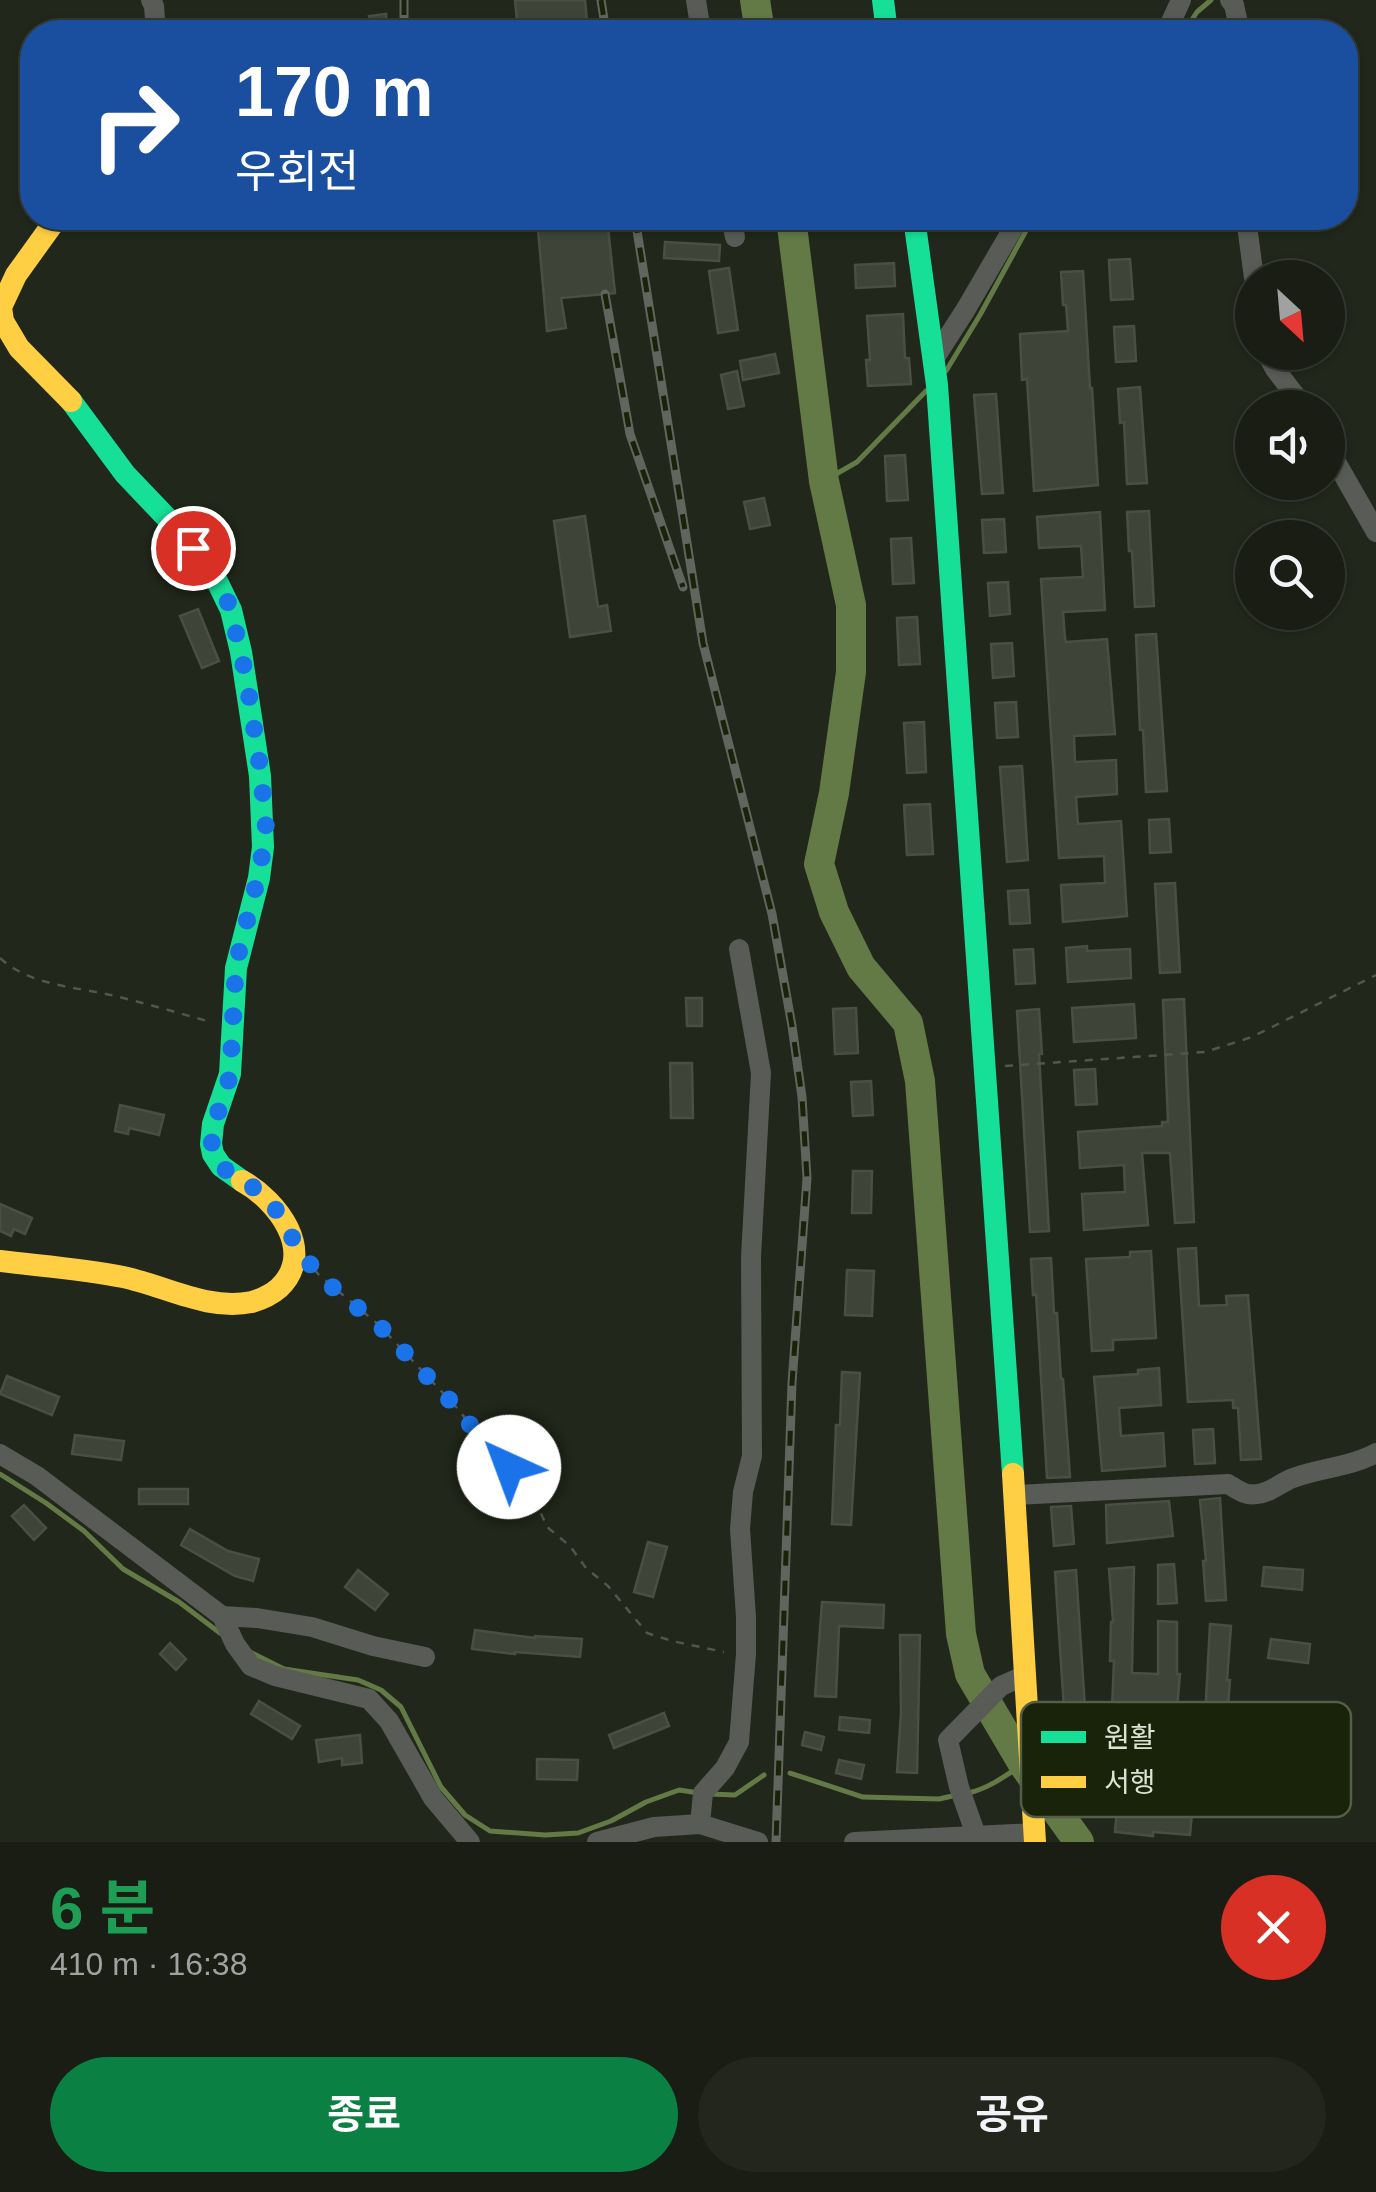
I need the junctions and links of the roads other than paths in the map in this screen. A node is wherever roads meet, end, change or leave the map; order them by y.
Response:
1 (49, 230) edge
2 (916, 230) edge
3 (1012, 230) edge
4 (1248, 230) edge
5 (1252, 260) edge
6 (934, 358) junction
7 (1276, 370) edge
8 (1291, 390) edge
9 (1345, 478) edge
10 (1376, 532) edge
11 (739, 950) dead end
12 (0, 1261) edge
13 (1376, 1453) edge
14 (0, 1454) edge
15 (1014, 1495) junction
16 (222, 1616) junction
17 (425, 1656) dead end
18 (1026, 1676) junction
19 (1028, 1702) edge
20 (700, 1824) junction
21 (1035, 1829) edge
22 (976, 1835) junction
23 (470, 1842) edge
24 (597, 1842) edge
25 (758, 1842) edge
26 (854, 1842) edge

1 - 12 street
2 - 6 street
3 - 6 street
4 - 5 street
6 - 15 street
7 - 8 street
9 - 10 street
11 - 20 street
13 - 15 street
14 - 16 street
15 - 18 street
16 - 17 street
16 - 23 street
18 - 19 street
18 - 22 street
20 - 24 street
20 - 25 street
21 - 22 street
22 - 26 street

